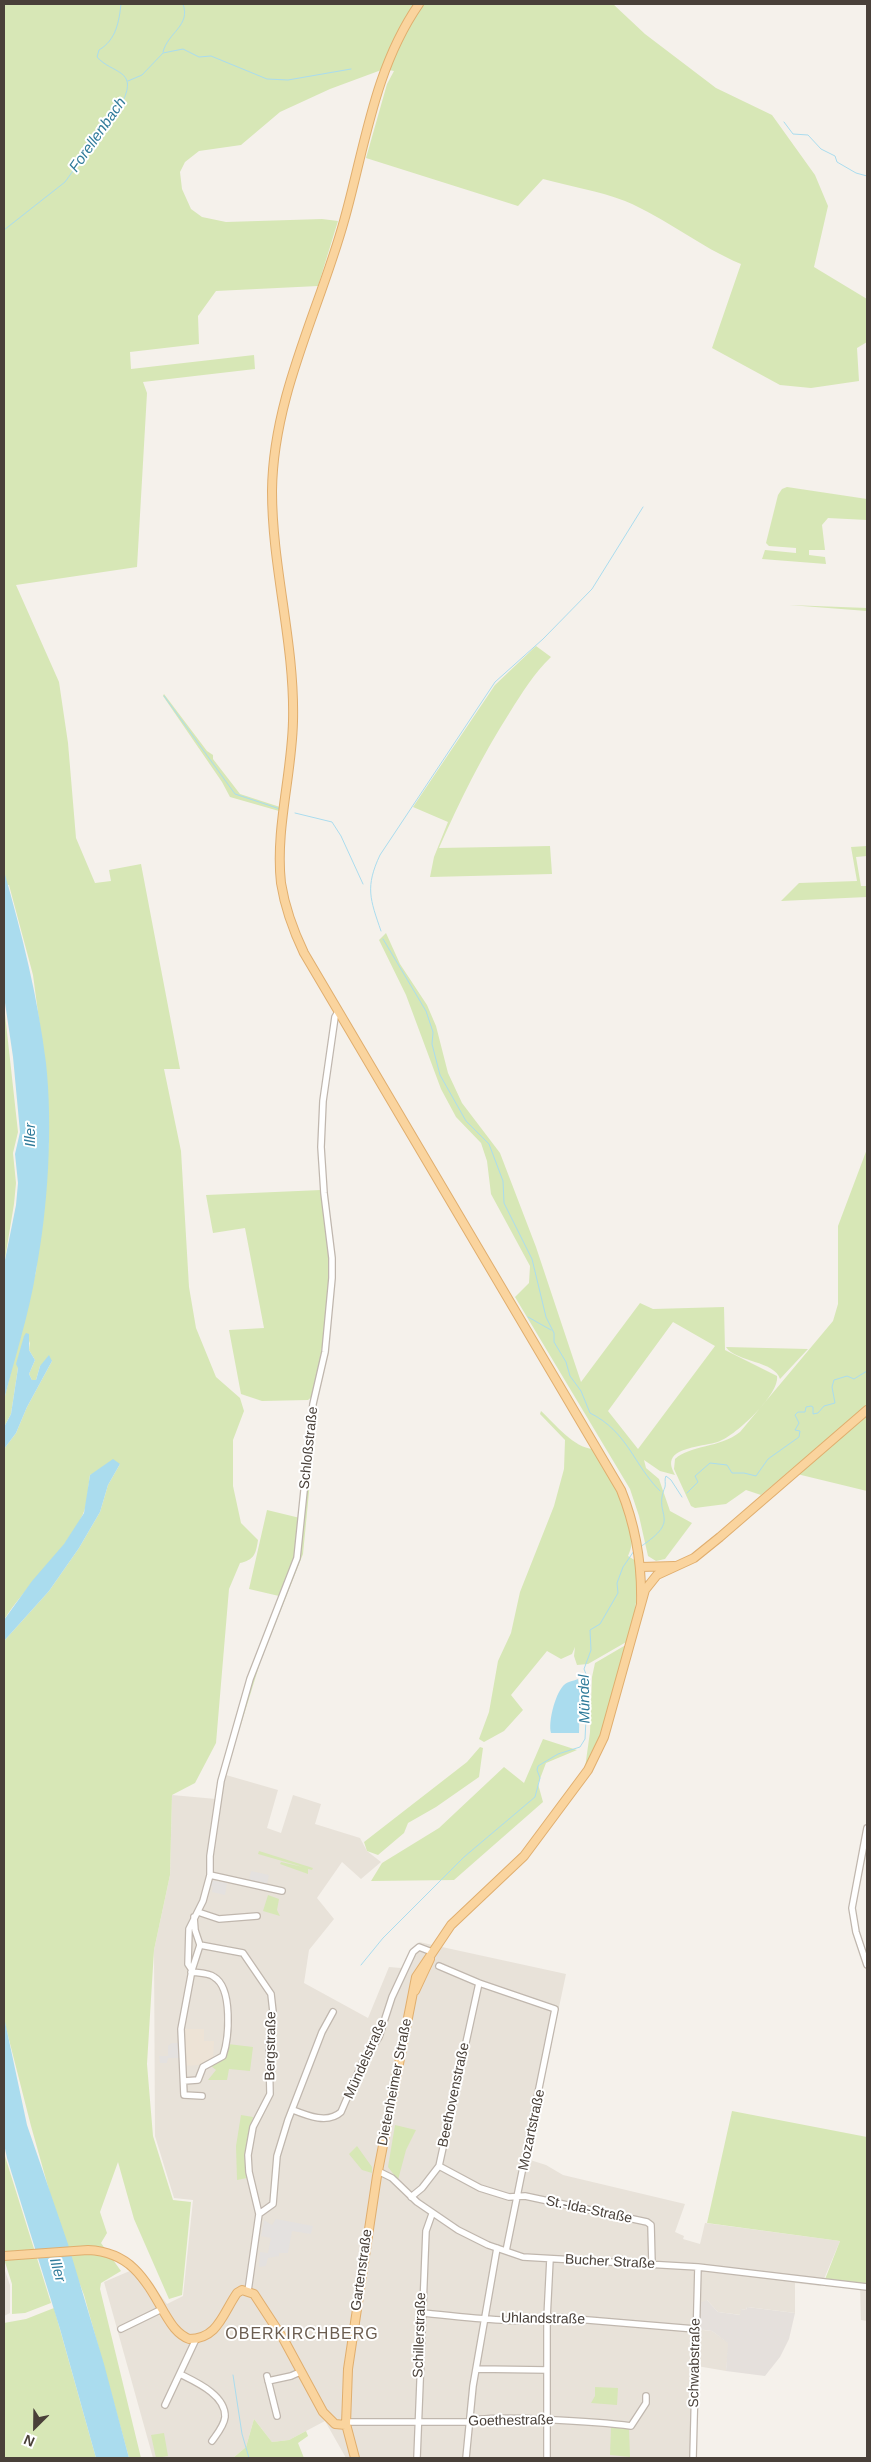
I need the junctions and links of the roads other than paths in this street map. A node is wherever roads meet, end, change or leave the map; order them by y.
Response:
1 (419, 4) edge
2 (338, 1012) junction
3 (867, 1410) edge
4 (641, 1566) junction
5 (679, 1566) junction
6 (658, 1575) junction
7 (641, 1603) junction
8 (867, 1828) edge
9 (210, 1875) junction
10 (282, 1892) dead end
11 (196, 1914) junction
12 (257, 1916) dead end
13 (200, 1944) junction
14 (432, 1952) junction
15 (867, 1965) edge
16 (438, 1966) dead end
17 (192, 1971) junction
18 (479, 1983) junction
19 (333, 2012) dead end
20 (184, 2081) junction
21 (202, 2096) dead end
22 (293, 2110) junction
23 (439, 2166) junction
24 (378, 2171) junction
25 (518, 2196) junction
26 (411, 2197) junction
27 (259, 2214) junction
28 (432, 2214) junction
29 (497, 2248) junction
30 (506, 2252) junction
31 (4, 2256) edge
32 (550, 2259) junction
33 (652, 2264) junction
34 (698, 2267) junction
35 (867, 2287) edge
36 (248, 2291) junction
37 (162, 2309) junction
38 (421, 2313) junction
39 (486, 2318) junction
40 (547, 2318) junction
41 (121, 2329) dead end
42 (695, 2329) junction
43 (196, 2339) junction
44 (477, 2369) junction
45 (547, 2370) junction
46 (300, 2372) junction
47 (180, 2374) junction
48 (646, 2396) dead end
49 (165, 2405) dead end
50 (346, 2408) junction
51 (277, 2416) dead end
52 (330, 2418) junction
53 (547, 2420) junction
54 (417, 2422) junction
55 (469, 2422) junction
56 (346, 2424) junction
57 (212, 2441) dead end
58 (355, 2458) edge
59 (416, 2458) edge
60 (466, 2458) edge
61 (547, 2458) edge
62 (693, 2458) edge

1 - 2 main road
2 - 4 main road
2 - 9 street, Schloßstraße
3 - 5 main road
4 - 5 main road
4 - 6 main road
4 - 7 main road
5 - 6 main road
6 - 7 main road
7 - 14 main road, Dietenheimer Straße
8 - 15 street
9 - 10 street
9 - 11 street, Schloßstraße
11 - 12 street
11 - 13 street, Schloßstraße
11 - 17 street, Schloßstraße
13 - 17 street
13 - 27 street, Bergstraße
14 - 22 street, Mündelstraße
14 - 24 main road, Dietenheimer Straße
16 - 18 street
17 - 20 street, Schloßstraße
17 - 20 street
18 - 23 street, Beethovenstraße
18 - 25 street, Mozartstraße
19 - 22 street
20 - 21 street
22 - 27 street
23 - 25 street
23 - 26 street, Beethovenstraße
24 - 26 street, Bucher Straße
24 - 50 main road, Gartenstraße
25 - 30 street, Mozartstraße
25 - 33 street, St.-Ida-Straße
26 - 28 street, Bucher Straße
27 - 36 street
28 - 29 street, Bucher Straße
28 - 38 street, Schillerstraße
29 - 30 street, Bucher Straße
29 - 39 street
30 - 32 street, Bucher Straße
31 - 37 main road
32 - 33 street, Bucher Straße
32 - 40 street
33 - 34 street, Bucher Straße
34 - 35 street, Bucher Straße
34 - 42 street, Schwabstraße
36 - 43 main road
36 - 46 main road
37 - 41 street
37 - 43 main road
38 - 39 street, Uhlandstraße
38 - 54 street, Schillerstraße
39 - 40 street, Uhlandstraße
39 - 44 street
40 - 42 street, Uhlandstraße
40 - 45 street
42 - 62 street, Schwabstraße
43 - 47 street
44 - 45 street
44 - 55 street
45 - 53 street
46 - 51 street
46 - 52 main road
47 - 49 street
47 - 57 street
48 - 53 street, Goethestraße
50 - 52 main road
50 - 56 main road, Gartenstraße
52 - 56 main road
53 - 55 street, Goethestraße
53 - 61 street
54 - 55 street, Goethestraße
54 - 56 street, Goethestraße
54 - 59 street, Schillerstraße
55 - 60 street
56 - 58 main road, Gartenstraße

